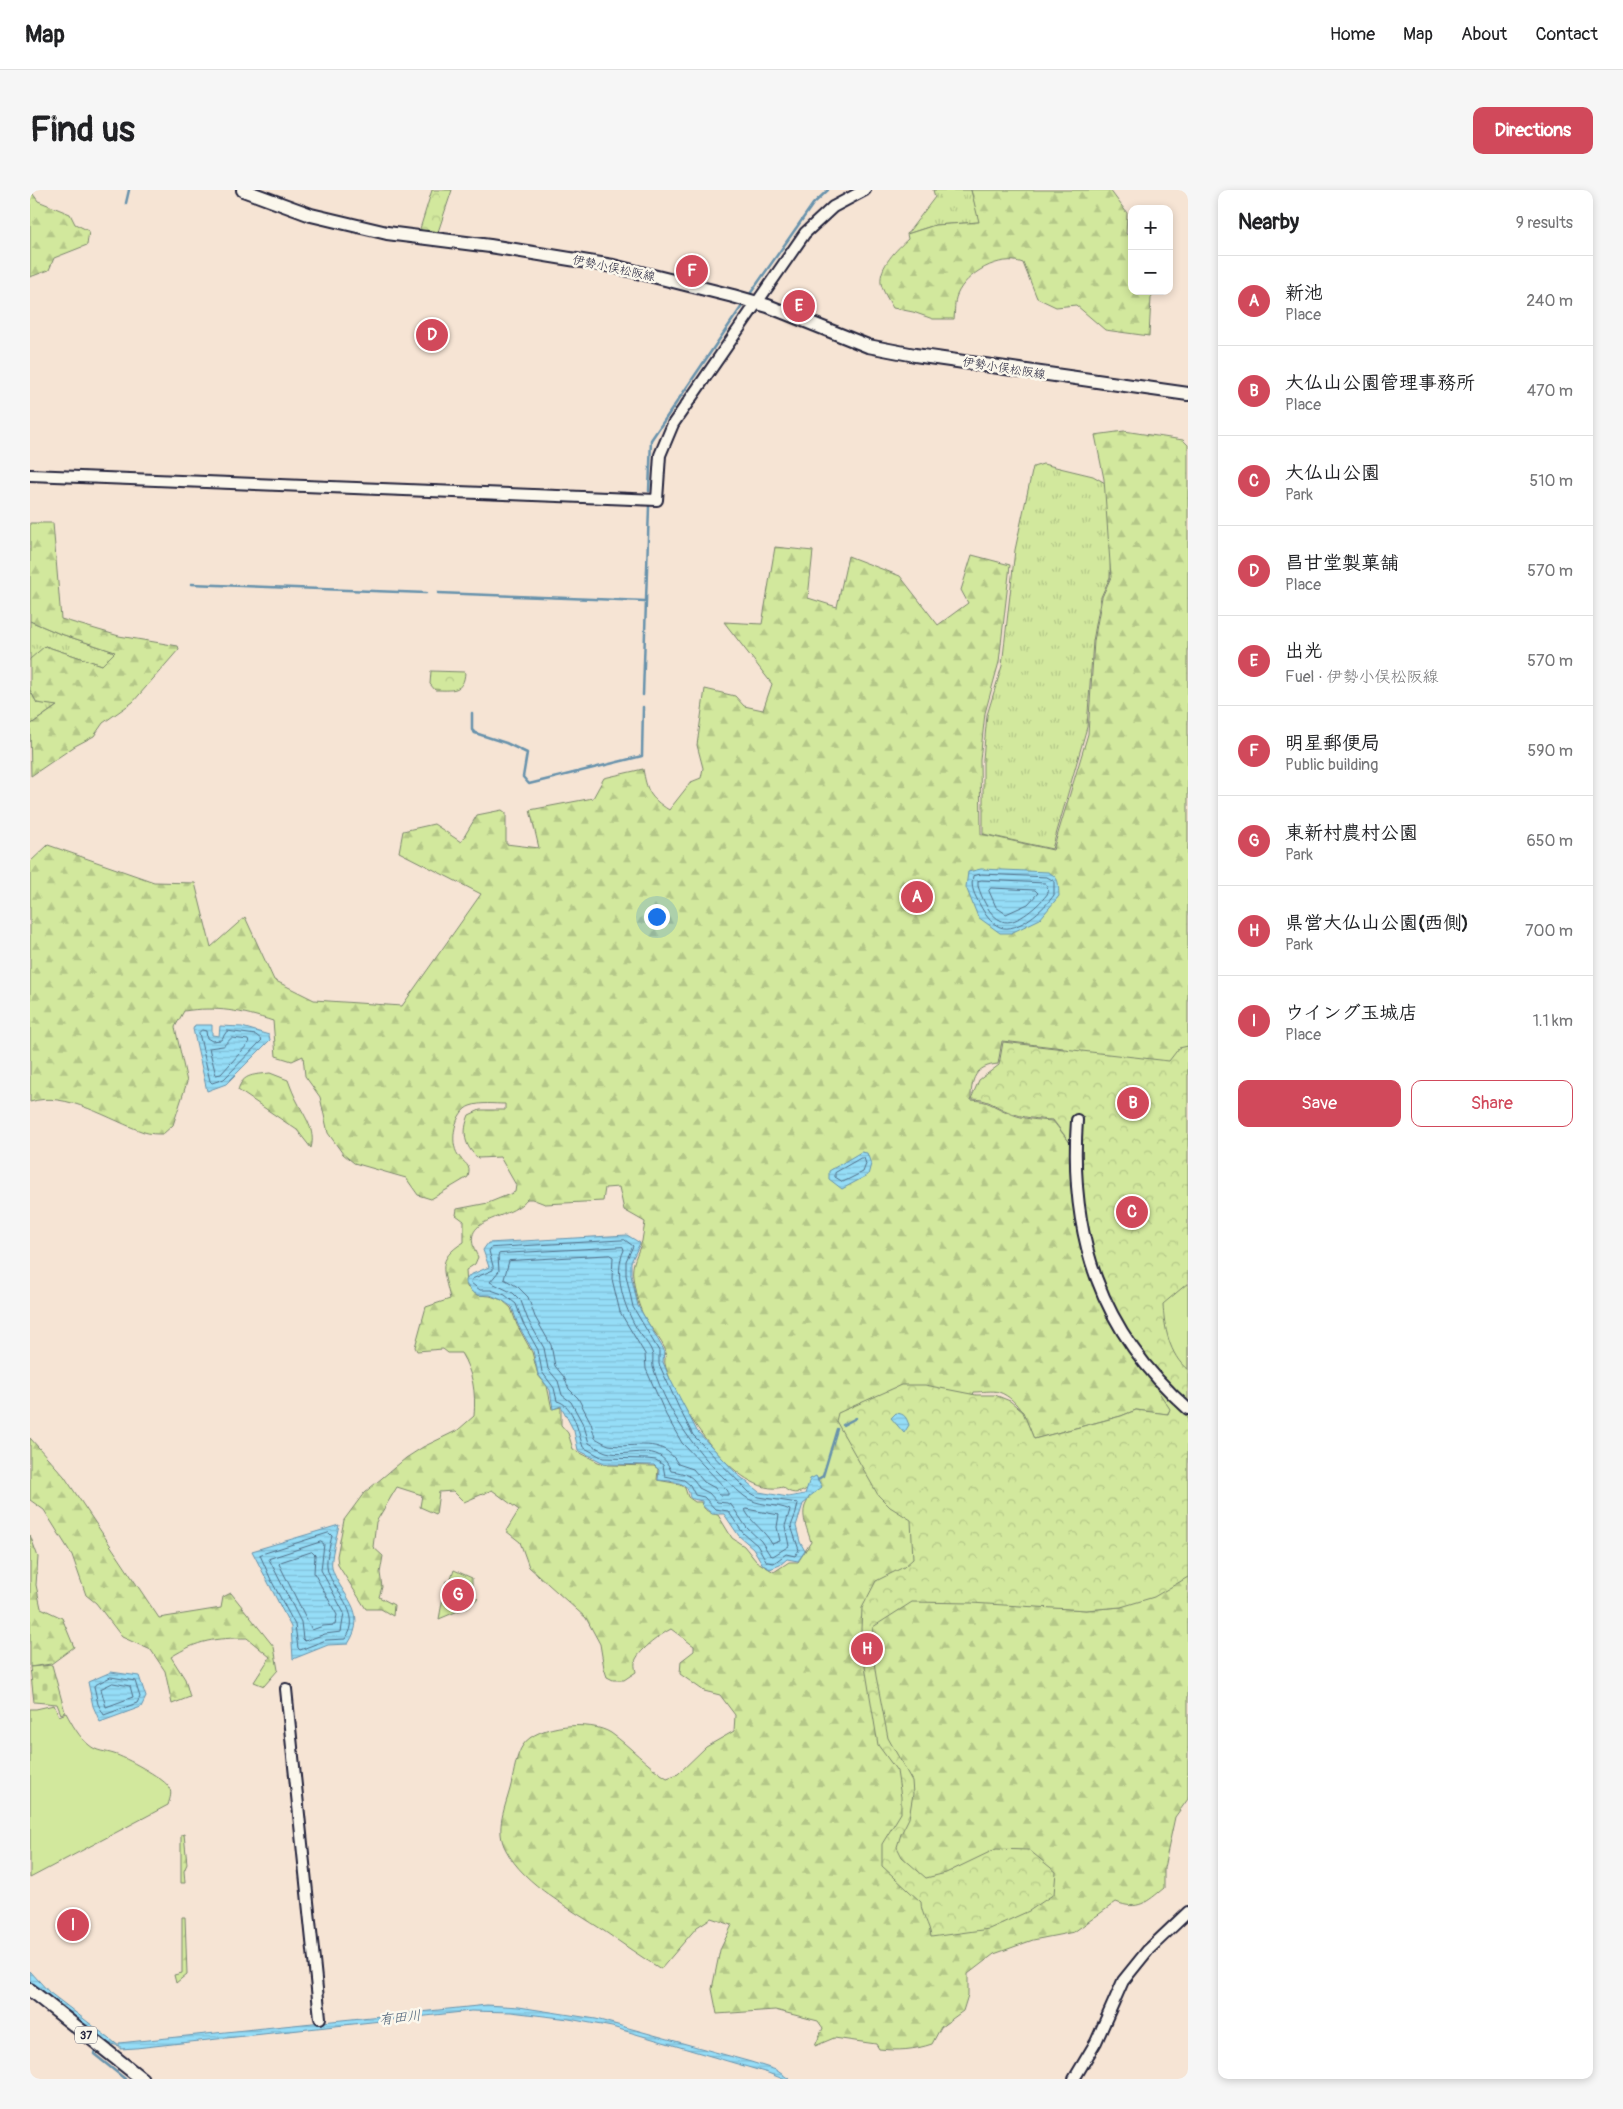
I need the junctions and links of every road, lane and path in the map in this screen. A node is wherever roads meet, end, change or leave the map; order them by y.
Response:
1 (242, 190) edge
2 (865, 190) edge
3 (756, 303) junction
4 (1188, 394) edge
5 (30, 475) edge
6 (1077, 1120) dead end
7 (1188, 1409) edge
8 (286, 1689) dead end
9 (1188, 1912) edge
10 (30, 1990) edge
11 (320, 2018) dead end
12 (142, 2079) edge
13 (1074, 2079) edge

1 - 3 main road, 伊勢小俣松阪線
2 - 3 street
3 - 4 main road, 伊勢小俣松阪線
3 - 5 street
6 - 7 street
8 - 11 street
9 - 13 street
10 - 12 main road, 37

